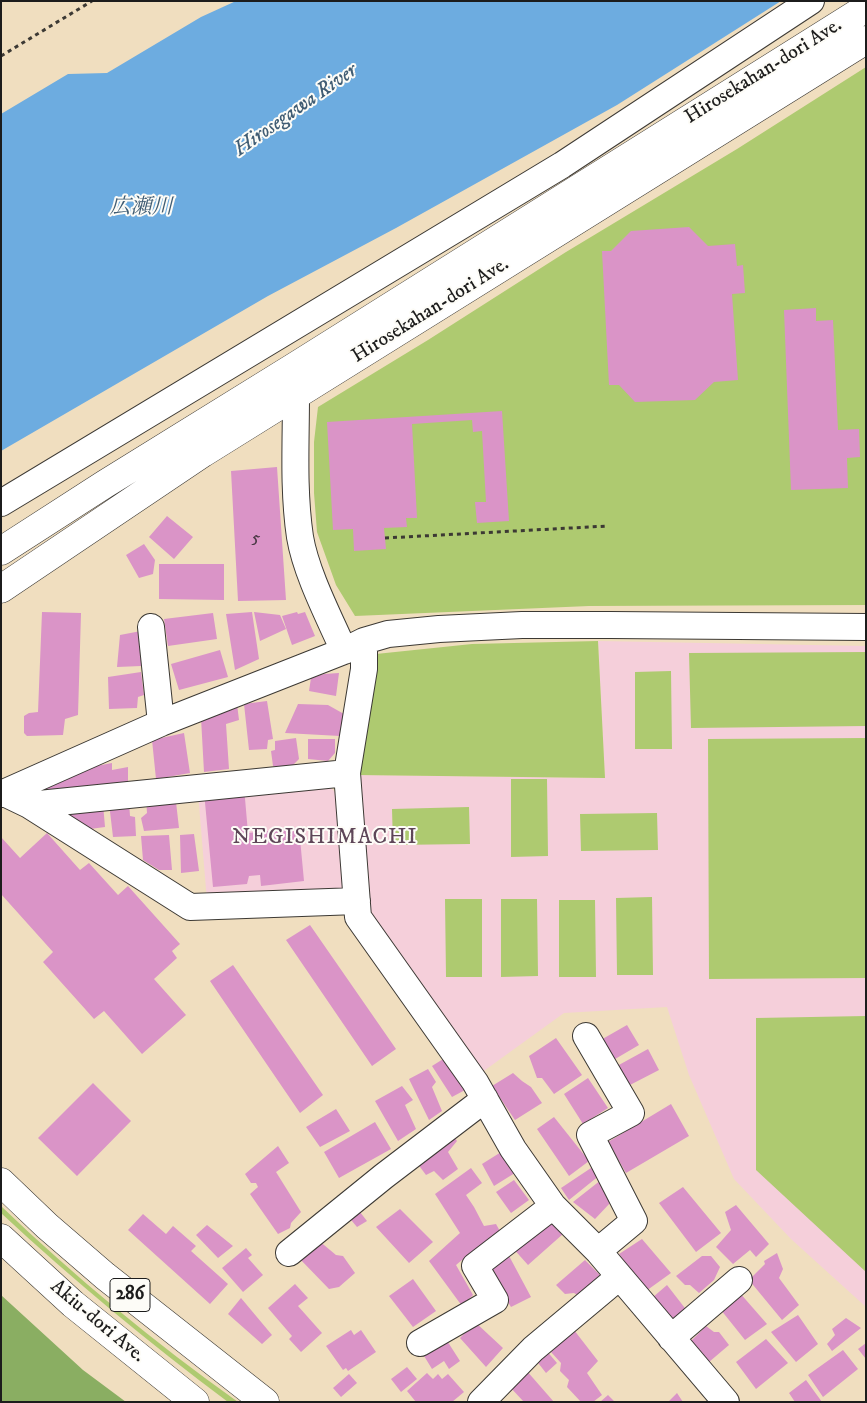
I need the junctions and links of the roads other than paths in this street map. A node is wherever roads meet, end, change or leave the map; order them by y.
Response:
1 (811, 1) edge
2 (866, 8) edge
3 (866, 40) edge
4 (296, 396) junction
5 (1, 503) edge
6 (1, 551) edge
7 (1, 589) edge
8 (151, 627) dead end
9 (866, 627) edge
10 (354, 646) junction
11 (161, 723) junction
12 (346, 774) junction
13 (2, 793) edge
14 (29, 805) junction
15 (357, 901) junction
16 (586, 1036) dead end
17 (485, 1099) junction
18 (1, 1182) edge
19 (553, 1206) junction
20 (1, 1238) edge
21 (598, 1251) junction
22 (289, 1253) dead end
23 (619, 1277) junction
24 (739, 1280) dead end
25 (671, 1338) junction
26 (420, 1343) dead end
27 (483, 1401) edge
28 (195, 1402) edge
29 (265, 1402) edge
30 (726, 1402) edge

1 - 5 street
2 - 6 main road, Hirosekahan-dori Ave.
3 - 4 main road, Hirosekahan-dori Ave.
4 - 7 main road, Hirosekahan-dori Ave.
4 - 10 street
8 - 11 street
9 - 10 street
10 - 11 street
10 - 12 street
11 - 13 street
12 - 14 street
12 - 15 street
13 - 14 street
14 - 15 street
15 - 17 street
16 - 21 street
17 - 19 street
17 - 22 street
18 - 29 main road, Akiu-dori Ave. / 286
19 - 21 street
19 - 26 street
20 - 28 main road, Akiu-dori Ave. / 286
21 - 23 street
23 - 25 street
23 - 27 street
24 - 25 street
25 - 30 street

